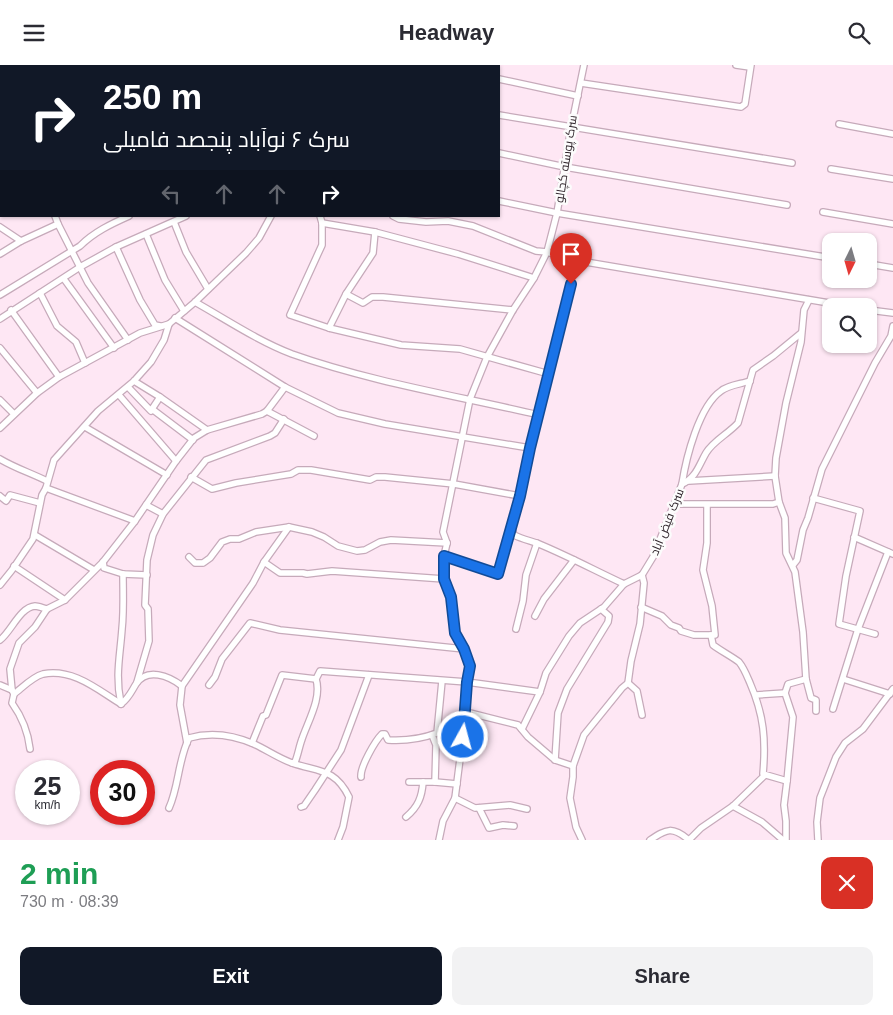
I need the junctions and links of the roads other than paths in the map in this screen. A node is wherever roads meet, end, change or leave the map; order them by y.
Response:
1 (584, 65) edge
2 (736, 65) edge
3 (750, 66) edge
4 (500, 79) edge
5 (581, 83) junction
6 (578, 96) junction
7 (500, 115) edge
8 (838, 124) dead end
9 (570, 128) junction
10 (893, 134) edge
11 (500, 153) edge
12 (792, 163) dead end
13 (565, 167) junction
14 (831, 169) dead end
15 (893, 179) edge
16 (500, 201) edge
17 (787, 205) dead end
18 (823, 212) dead end
19 (557, 213) junction
20 (56, 217) edge
21 (127, 217) edge
22 (184, 217) edge
23 (270, 217) edge
24 (320, 217) edge
25 (395, 217) edge
26 (427, 219) edge
27 (174, 222) junction
28 (322, 223) junction
29 (58, 224) junction
30 (893, 224) edge
31 (0, 227) edge
32 (375, 232) junction
33 (146, 234) junction
34 (20, 241) junction
35 (116, 247) junction
36 (72, 251) junction
37 (547, 253) junction
38 (0, 255) edge
39 (822, 257) edge
40 (574, 259) junction
41 (878, 266) edge
42 (80, 267) junction
43 (893, 268) edge
44 (534, 278) junction
45 (64, 279) junction
46 (208, 289) junction
47 (40, 293) junction
48 (346, 294) junction
49 (0, 295) edge
50 (809, 300) junction
51 (195, 302) junction
52 (822, 302) edge
53 (11, 310) junction
54 (512, 310) junction
55 (184, 311) junction
56 (877, 311) edge
57 (893, 313) edge
58 (175, 318) junction
59 (0, 319) edge
60 (169, 324) junction
61 (161, 326) junction
62 (893, 326) edge
63 (329, 328) junction
64 (801, 333) junction
65 (128, 340) junction
66 (0, 348) edge
67 (114, 348) junction
68 (487, 357) junction
69 (85, 363) junction
70 (549, 374) junction
71 (59, 377) junction
72 (134, 381) junction
73 (750, 381) junction
74 (128, 387) junction
75 (285, 387) junction
76 (37, 393) junction
77 (119, 395) junction
78 (160, 397) junction
79 (470, 399) junction
80 (0, 400) edge
81 (152, 410) junction
82 (267, 411) junction
83 (14, 414) junction
84 (539, 415) junction
85 (140, 419) junction
86 (284, 419) junction
87 (85, 427) junction
88 (0, 428) edge
89 (207, 430) junction
90 (314, 436) dead end
91 (463, 438) junction
92 (193, 440) junction
93 (530, 448) junction
94 (0, 459) edge
95 (176, 461) junction
96 (167, 475) junction
97 (775, 476) junction
98 (191, 477) junction
99 (47, 481) junction
100 (689, 481) junction
101 (454, 484) junction
102 (682, 484) junction
103 (46, 488) junction
104 (0, 496) edge
105 (520, 496) junction
106 (813, 498) junction
107 (779, 502) junction
108 (40, 503) junction
109 (146, 505) junction
110 (675, 505) junction
111 (707, 505) junction
112 (163, 514) junction
113 (135, 521) junction
114 (289, 527) junction
115 (512, 529) junction
116 (34, 535) junction
117 (854, 537) junction
118 (447, 543) junction
119 (536, 543) junction
120 (891, 553) edge
121 (444, 556) junction
122 (189, 557) dead end
123 (574, 560) junction
124 (103, 562) junction
125 (264, 562) junction
126 (793, 565) junction
127 (14, 566) junction
128 (94, 570) junction
129 (123, 574) junction
130 (147, 575) junction
131 (642, 575) junction
132 (2, 577) edge
133 (444, 579) junction
134 (624, 584) junction
135 (0, 585) edge
136 (65, 600) junction
137 (641, 607) junction
138 (47, 609) junction
139 (601, 609) junction
140 (534, 616) dead end
141 (516, 629) dead end
142 (858, 629) junction
143 (876, 634) dead end
144 (711, 635) junction
145 (0, 640) edge
146 (464, 649) junction
147 (369, 675) junction
148 (316, 679) junction
149 (806, 679) junction
150 (843, 679) junction
151 (442, 681) junction
152 (137, 682) junction
153 (467, 682) junction
154 (628, 683) junction
155 (0, 685) edge
156 (209, 685) dead end
157 (182, 686) junction
158 (891, 691) edge
159 (13, 692) junction
160 (540, 692) junction
161 (785, 693) junction
162 (756, 695) junction
163 (121, 704) junction
164 (833, 709) dead end
165 (816, 711) dead end
166 (466, 712) junction
167 (642, 715) dead end
168 (522, 729) junction
169 (432, 735) junction
170 (187, 743) junction
171 (252, 743) junction
172 (30, 749) dead end
173 (559, 762) junction
174 (292, 763) junction
175 (573, 766) junction
176 (326, 772) junction
177 (764, 776) junction
178 (361, 777) dead end
179 (788, 781) junction
180 (408, 782) dead end
181 (422, 782) junction
182 (435, 782) junction
183 (457, 784) junction
184 (455, 798) junction
185 (733, 806) junction
186 (301, 807) dead end
187 (169, 808) dead end
188 (480, 808) junction
189 (527, 809) dead end
190 (406, 817) dead end
191 (514, 826) dead end
192 (338, 840) edge
193 (439, 840) edge
194 (582, 840) edge
195 (650, 840) edge
196 (689, 840) edge
197 (784, 840) edge
198 (818, 840) edge

1 - 5 street, سرک پوسته کچالو
2 - 3 street
3 - 5 street
4 - 6 street
5 - 6 street, سرک پوسته کچالو
6 - 9 street, سرک پوسته کچالو
7 - 9 street
8 - 10 street
9 - 12 street
9 - 13 street, سرک پوسته کچالو
11 - 13 street
13 - 17 street
13 - 19 street, سرک پوسته کچالو
14 - 15 street
16 - 19 street
18 - 30 street
19 - 37 street, سرک پوسته کچالو
19 - 39 street
20 - 29 street
21 - 36 street
22 - 27 street
23 - 46 street
24 - 28 street
25 - 26 street
26 - 37 street
27 - 33 street
27 - 46 street
28 - 32 street
28 - 63 street
29 - 34 street
29 - 36 street
31 - 34 street
32 - 44 street
32 - 48 street
33 - 35 street
33 - 55 street
34 - 38 street
35 - 42 street
35 - 61 street
36 - 42 street
36 - 49 street
37 - 40 street
37 - 44 street, سرک پوسته کچالو
40 - 50 street
40 - 70 street
41 - 43 street
42 - 45 street
42 - 65 street
44 - 54 street, سرک پوسته کچالو
45 - 47 street
45 - 67 street
46 - 51 street
47 - 53 street
47 - 69 street
48 - 54 street
48 - 63 street
50 - 52 street
50 - 64 street
51 - 55 street
51 - 79 street
53 - 59 street
53 - 71 street
54 - 68 street, سرک پوسته کچالو
55 - 58 street
56 - 57 street
58 - 60 street
58 - 75 street
60 - 61 street
60 - 72 street
61 - 65 street
62 - 106 street
63 - 68 street
64 - 73 street
64 - 97 street
65 - 67 street
66 - 76 street
67 - 69 street
68 - 70 street
68 - 79 street, سرک پوسته کچالو
69 - 71 street
70 - 84 street
71 - 76 street
72 - 74 street
72 - 78 street
73 - 100 street, سرک فيض آباد
73 - 102 street
74 - 77 street
74 - 81 street
75 - 82 street
75 - 91 street
76 - 83 street
77 - 85 street
77 - 87 street
78 - 81 street
78 - 89 street
79 - 84 street
79 - 91 street, سرک پوسته کچالو
80 - 83 street
81 - 85 street
81 - 92 street
82 - 86 street
82 - 89 street
83 - 88 street
84 - 93 street
85 - 95 street
86 - 90 street
86 - 98 street
87 - 96 street
87 - 99 street
89 - 92 street
91 - 93 street
91 - 101 street, سرک پوسته کچالو
92 - 95 street
93 - 105 street
94 - 99 street
95 - 96 street
96 - 109 street
97 - 100 street
97 - 107 street
98 - 101 street
98 - 112 street
99 - 103 street
100 - 102 street, سرک فيض آباد
101 - 105 street
101 - 118 street, سرک پوسته کچالو
102 - 110 street, سرک فيض آباد
103 - 108 street
103 - 113 street
104 - 108 street
105 - 115 street
106 - 117 street
106 - 126 street
107 - 111 street
107 - 126 street
108 - 116 street
109 - 112 street
109 - 113 street
110 - 111 street
110 - 131 street, سرک فيض آباد
111 - 144 street
112 - 130 street
113 - 124 street
114 - 118 street
114 - 122 street
114 - 125 street
115 - 119 street
115 - 121 street
116 - 127 street
116 - 128 street
117 - 120 street
117 - 142 street
118 - 121 street, سرک پوسته کچالو
119 - 123 street
119 - 141 street
120 - 142 street
121 - 133 street, سرک پوسته کچالو
123 - 134 street
123 - 140 street
124 - 128 street
124 - 129 street
125 - 133 street
125 - 157 street
126 - 149 street
127 - 132 street
127 - 136 street
128 - 136 street
129 - 130 street
129 - 163 street
130 - 152 street
131 - 134 street
131 - 137 street
132 - 135 street
133 - 146 street, سرک پوسته کچالو
134 - 139 street
136 - 138 street
137 - 144 street
137 - 154 street
138 - 145 street
138 - 159 street
139 - 160 street
139 - 173 street
142 - 143 street
142 - 150 street
144 - 162 street
146 - 153 street, سرک پوسته کچالو
146 - 156 street
147 - 148 street
147 - 151 street
147 - 176 street
148 - 171 street
148 - 174 street
149 - 161 street
149 - 165 street
150 - 158 street
150 - 164 street
151 - 153 street
151 - 169 street
152 - 157 street
152 - 163 street
153 - 160 street
153 - 166 street, سرک پوسته کچالو
154 - 167 street
154 - 175 street
155 - 159 street
157 - 170 street
158 - 198 street
159 - 163 street
159 - 172 street
160 - 168 street
161 - 162 street
161 - 179 street
162 - 177 street
166 - 168 street
166 - 183 street, سرک پوسته کچالو
168 - 173 street
169 - 178 street
169 - 182 street
170 - 171 street
170 - 187 street
171 - 174 street
173 - 175 street
174 - 176 street
175 - 194 street
176 - 186 street
176 - 192 street
177 - 179 street
177 - 185 street
179 - 197 street
180 - 181 street
181 - 182 street
181 - 190 street
182 - 183 street
183 - 184 street, سرک پوسته کچالو
184 - 188 street
184 - 193 street, سرک پوسته کچالو
185 - 196 street
185 - 197 street
188 - 189 street
188 - 191 street
195 - 196 street

